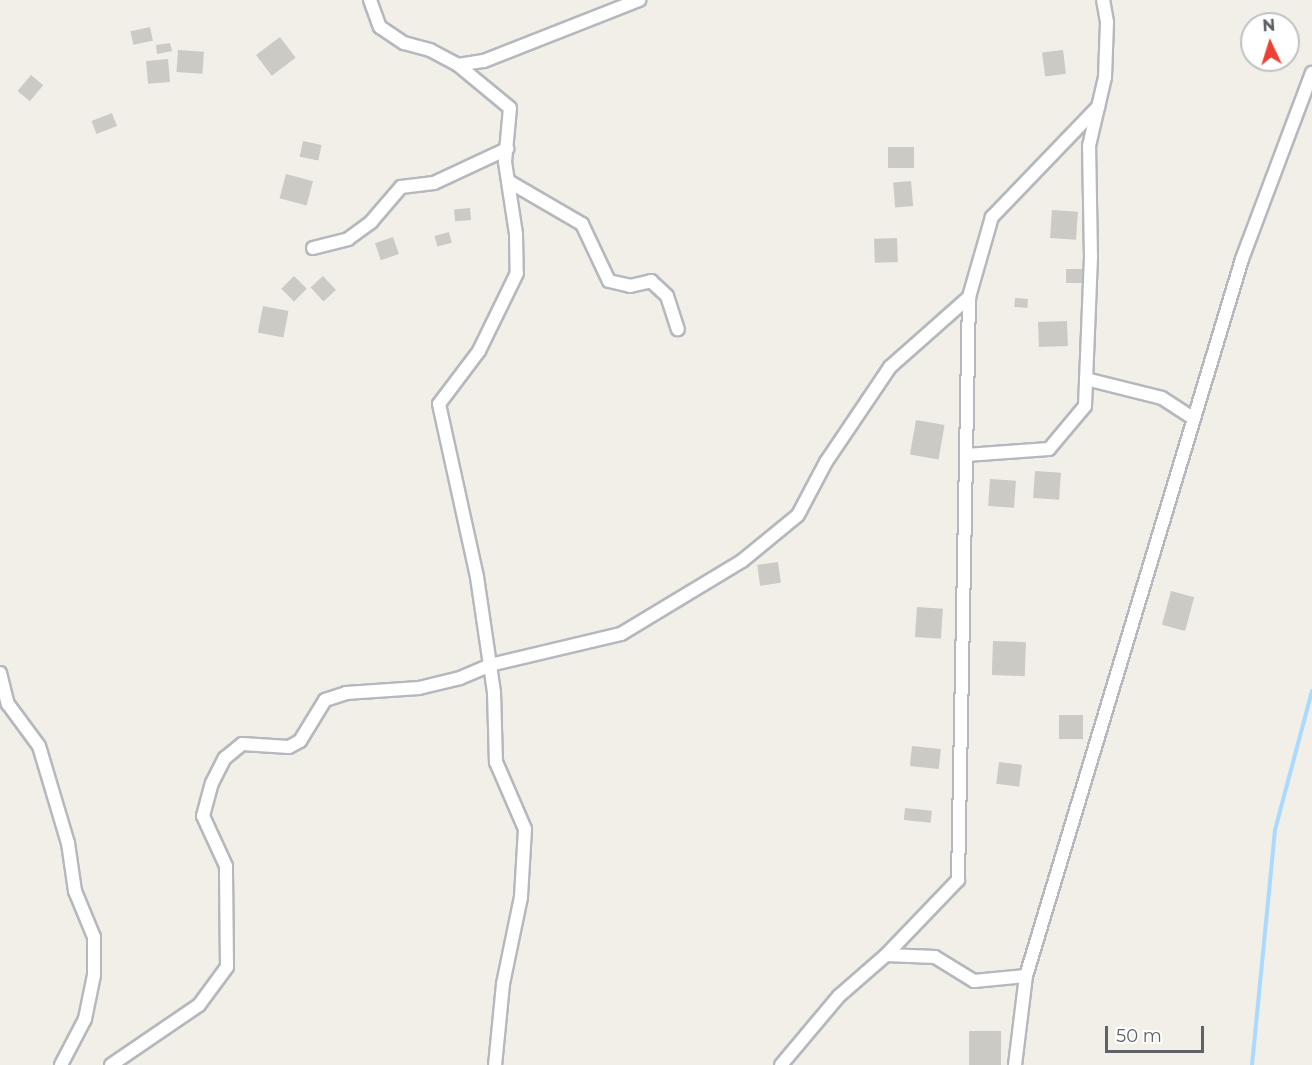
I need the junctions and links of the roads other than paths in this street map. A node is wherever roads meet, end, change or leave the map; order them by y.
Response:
1 (370, 0) edge
2 (639, 0) edge
3 (1103, 0) edge
4 (458, 65) junction
5 (1312, 73) edge
6 (1098, 107) junction
7 (507, 149) junction
8 (508, 181) junction
9 (313, 248) dead end
10 (969, 297) junction
11 (678, 329) dead end
12 (1086, 379) junction
13 (1194, 419) junction
14 (966, 455) junction
15 (490, 665) junction
16 (0, 673) edge
17 (886, 955) junction
18 (1026, 976) junction
19 (61, 1065) edge
20 (111, 1065) edge
21 (495, 1065) edge
22 (782, 1065) edge
23 (1015, 1065) edge

1 - 4 street
2 - 4 street
3 - 6 street
4 - 7 street
5 - 13 street
6 - 10 street
6 - 12 street
7 - 8 street
7 - 9 street
8 - 11 street
8 - 15 street
10 - 14 street
10 - 15 street
12 - 13 street
12 - 14 street
13 - 18 street
14 - 17 street
15 - 20 street
15 - 21 street
16 - 19 street
17 - 18 street
17 - 22 street
18 - 23 street

